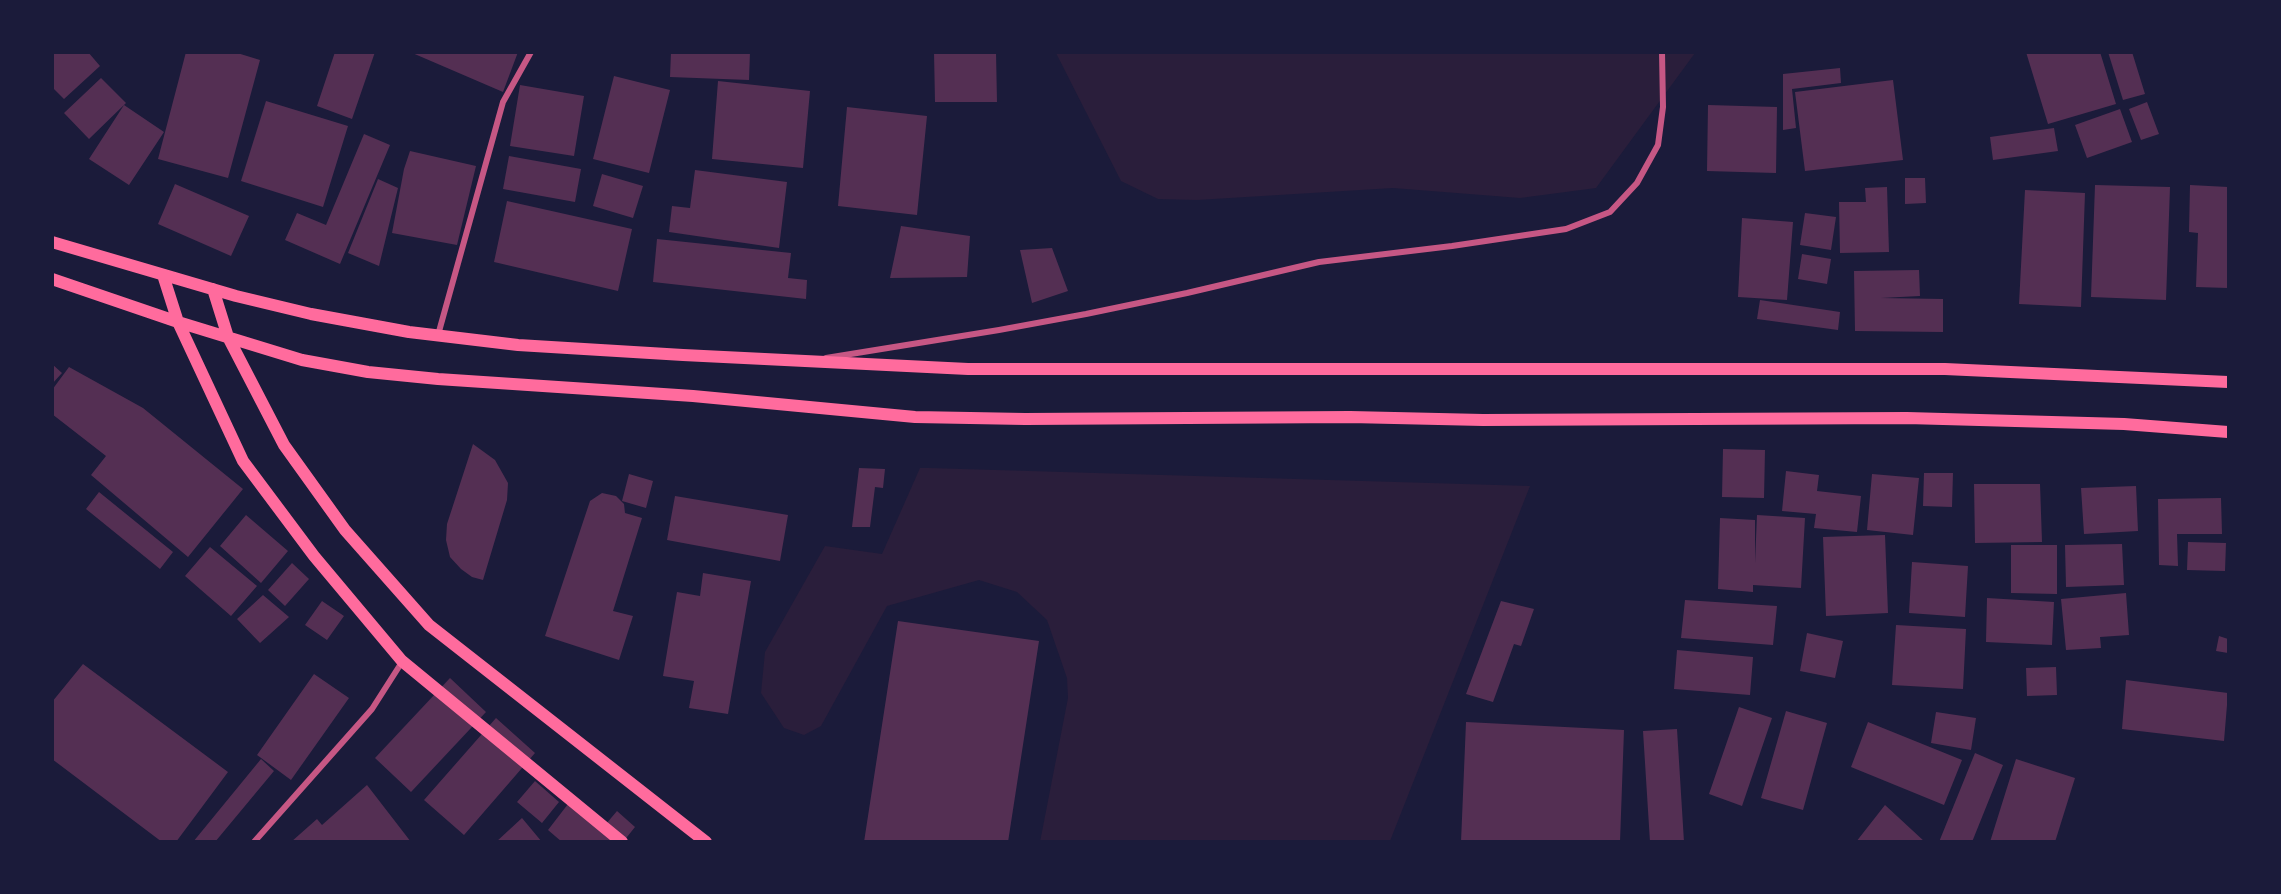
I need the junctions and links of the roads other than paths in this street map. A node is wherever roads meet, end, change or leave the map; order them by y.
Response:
1 (531, 52) edge
2 (1662, 52) edge
3 (52, 242) edge
4 (163, 274) junction
5 (52, 279) edge
6 (213, 290) junction
7 (178, 322) junction
8 (438, 335) junction
9 (228, 337) junction
10 (802, 362) junction
11 (2229, 382) edge
12 (2229, 432) edge
13 (402, 661) junction
14 (254, 842) edge
15 (622, 842) edge
16 (706, 842) edge

1 - 8 street
2 - 10 street
3 - 4 main road
4 - 6 main road
4 - 7 main road
5 - 7 main road
6 - 8 main road
6 - 9 main road
7 - 9 main road
7 - 13 main road
8 - 10 main road
9 - 12 main road
9 - 16 main road
10 - 11 main road
13 - 14 street
13 - 15 main road

